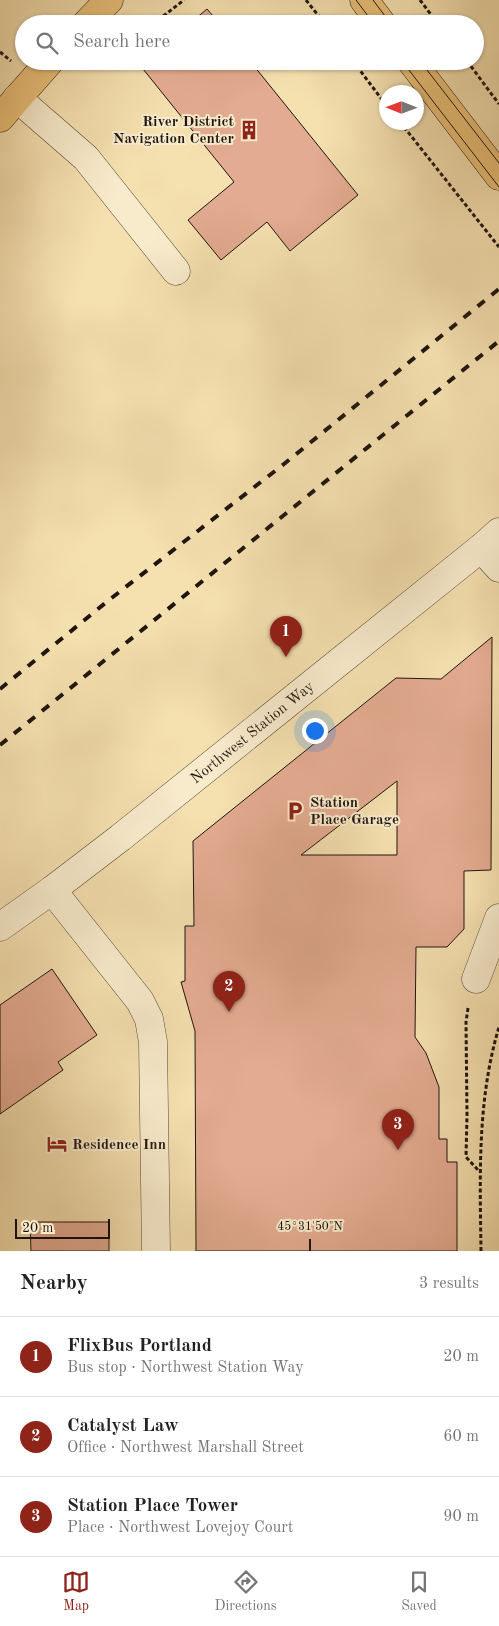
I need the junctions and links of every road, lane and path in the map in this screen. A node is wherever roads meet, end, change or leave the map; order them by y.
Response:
1 (109, 0) edge
2 (184, 0) edge
3 (306, 0) edge
4 (364, 0) edge
5 (420, 0) edge
6 (95, 15) edge
7 (165, 15) edge
8 (317, 15) edge
9 (375, 15) edge
10 (431, 15) edge
11 (41, 70) edge
12 (360, 70) edge
13 (417, 70) edge
14 (474, 70) edge
15 (379, 96) edge
16 (7, 103) edge
17 (499, 104) edge
18 (406, 130) edge
19 (499, 176) edge
20 (499, 247) edge
21 (176, 271) dead end
22 (490, 540) edge
23 (499, 568) edge
24 (52, 890) junction
25 (499, 918) edge
26 (0, 927) edge
27 (476, 979) joint
28 (499, 1028) edge
29 (480, 1171) junction
30 (156, 1251) edge
31 (481, 1251) edge

1 - 6 main road
2 - 7 path
3 - 8 path
4 - 9 main road
5 - 10 path
11 - 16 main road
12 - 15 path
13 - 19 main road
14 - 17 path
16 - 21 street
18 - 20 path
22 - 23 street
22 - 24 street, Northwest Station Way
24 - 26 street, Northwest Station Way
24 - 30 street
25 - 27 street
27 - 29 path
28 - 29 path
29 - 31 path

